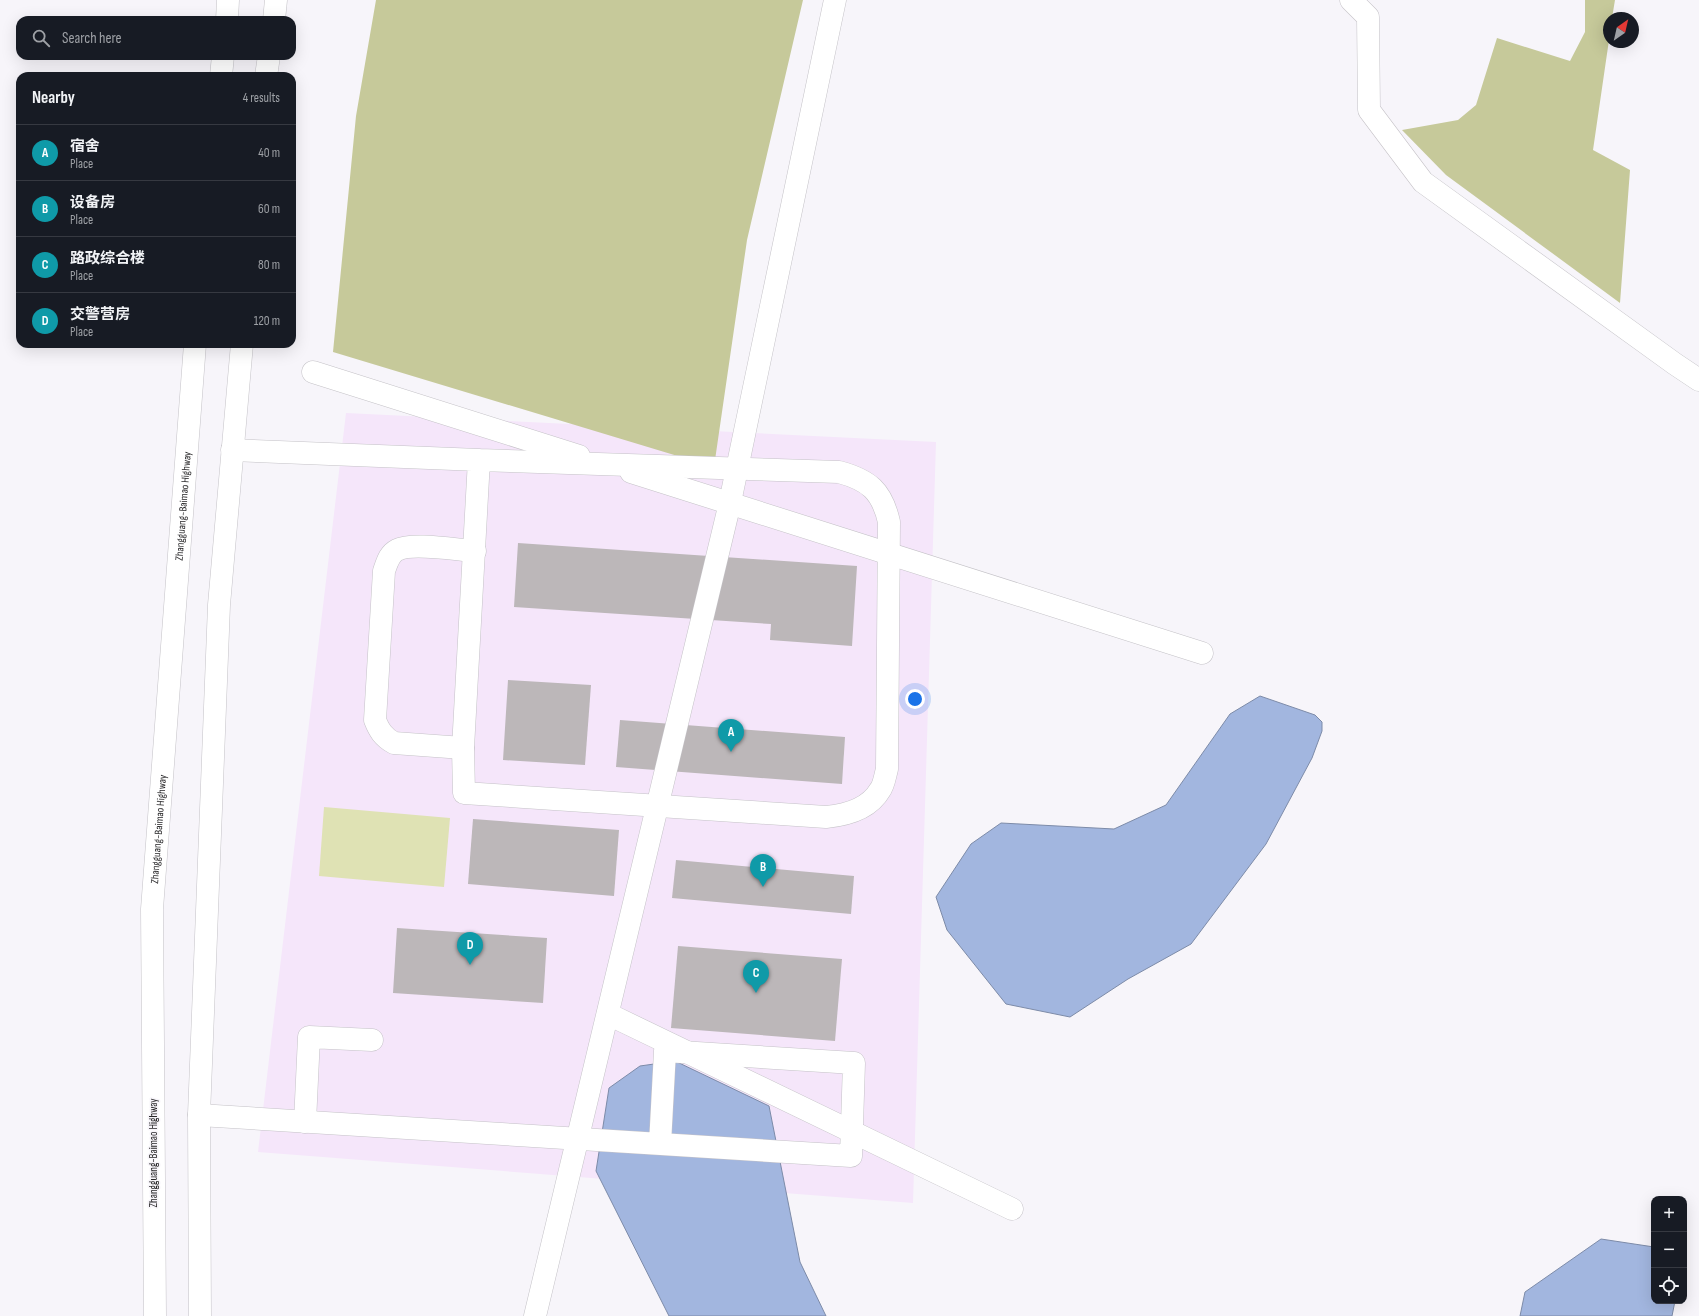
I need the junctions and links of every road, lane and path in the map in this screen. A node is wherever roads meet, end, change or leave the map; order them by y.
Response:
1 (228, 0) edge
2 (276, 0) edge
3 (835, 0) edge
4 (1351, 0) edge
5 (226, 16) edge
6 (274, 16) edge
7 (223, 60) edge
8 (268, 60) edge
9 (221, 72) edge
10 (267, 72) edge
11 (195, 348) edge
12 (242, 348) edge
13 (313, 372) dead end
14 (1699, 380) edge
15 (232, 450) junction
16 (479, 460) junction
17 (729, 504) junction
18 (475, 551) junction
19 (1202, 653) dead end
20 (463, 748) junction
21 (608, 1014) junction
22 (372, 1040) dead end
23 (199, 1115) junction
24 (305, 1122) junction
25 (660, 1144) junction
26 (1012, 1209) dead end
27 (155, 1316) edge
28 (200, 1316) edge
29 (535, 1316) edge

1 - 5 main road
2 - 6 main road
3 - 17 main road
4 - 14 main road
7 - 9 main road
8 - 10 main road
11 - 27 main road, Zhangguang-Baimao Highway
12 - 15 main road
13 - 17 main road
15 - 16 main road
15 - 23 main road
16 - 18 main road
16 - 20 main road
17 - 19 main road
17 - 21 main road
18 - 20 main road
18 - 20 main road
21 - 26 main road
21 - 29 main road
22 - 24 main road
23 - 24 main road
23 - 28 main road
24 - 25 main road
25 - 25 main road

